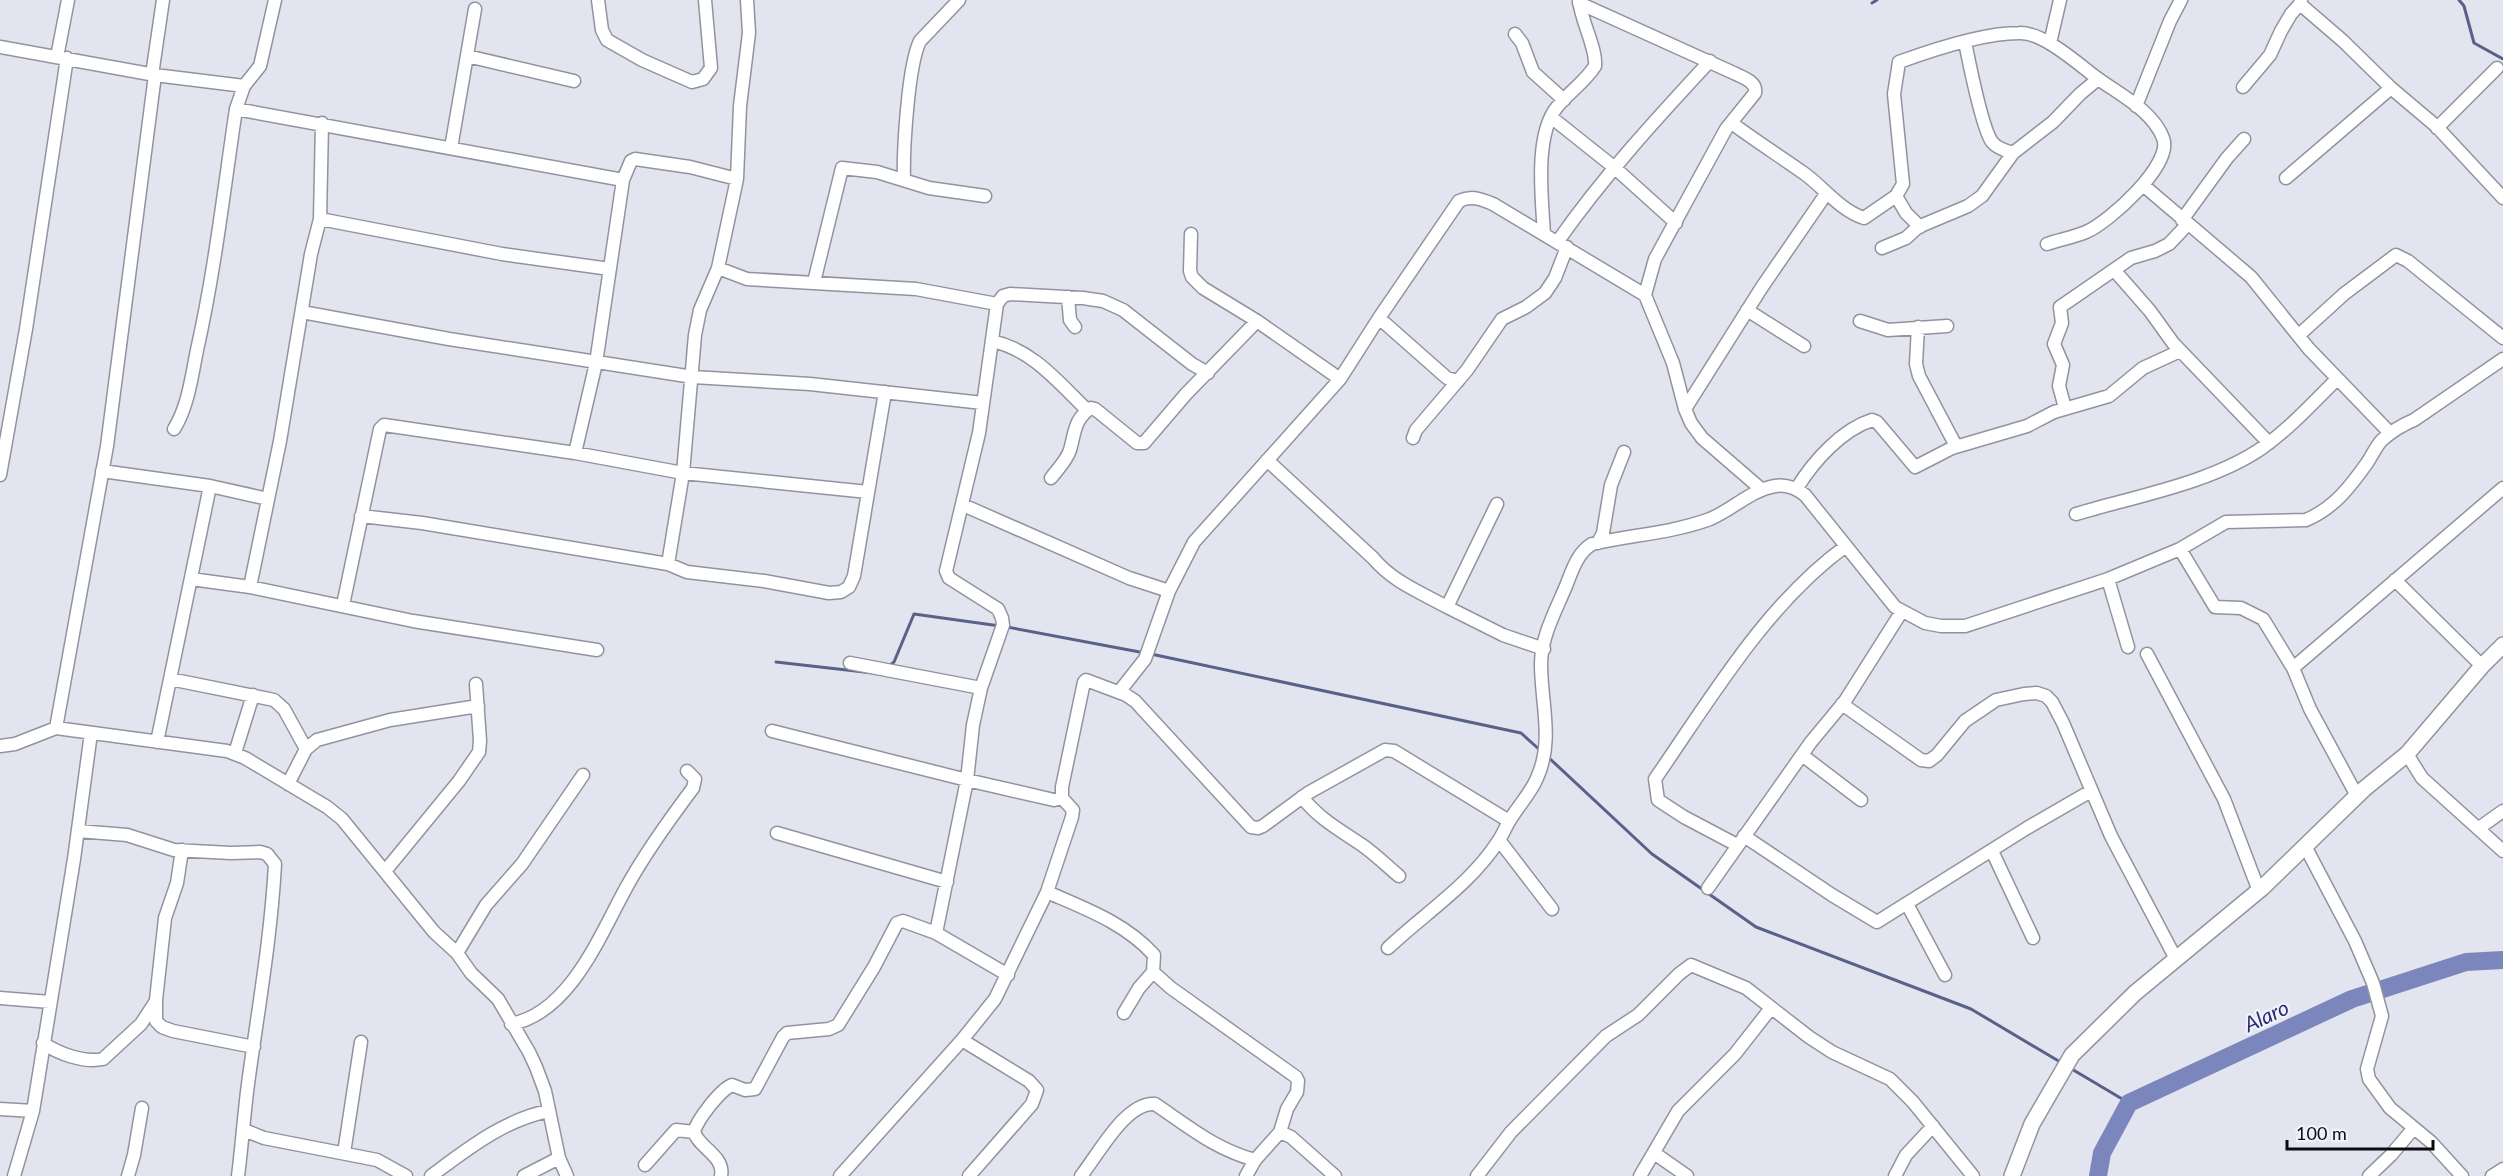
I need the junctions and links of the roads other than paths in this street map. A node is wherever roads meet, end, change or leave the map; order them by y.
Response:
1 (68, 0) edge
2 (163, 0) edge
3 (275, 0) edge
4 (598, 0) edge
5 (705, 0) edge
6 (747, 0) edge
7 (959, 0) edge
8 (2060, 0) edge
9 (2181, 0) edge
10 (1579, 2) edge
11 (2300, 2) edge
12 (475, 9) dead end
13 (1515, 34) dead end
14 (1965, 42) junction
15 (2050, 43) junction
16 (0, 47) edge
17 (466, 56) junction
18 (62, 58) junction
19 (1710, 62) junction
20 (2497, 68) dead end
21 (153, 75) junction
22 (2098, 79) junction
23 (574, 81) dead end
24 (244, 86) junction
25 (2243, 87) dead end
26 (2391, 88) junction
27 (1564, 100) junction
28 (2136, 106) junction
29 (236, 109) junction
30 (1551, 117) junction
31 (322, 123) junction
32 (1733, 124) junction
33 (2437, 128) junction
34 (2244, 139) dead end
35 (451, 148) junction
36 (2013, 153) junction
37 (1615, 168) junction
38 (2286, 178) dead end
39 (737, 179) junction
40 (623, 180) junction
41 (904, 180) junction
42 (2143, 185) junction
43 (1826, 194) junction
44 (985, 196) dead end
45 (1896, 196) junction
46 (2503, 198) edge
47 (320, 219) junction
48 (2184, 222) junction
49 (1676, 223) junction
50 (1920, 227) junction
51 (1191, 234) dead end
52 (1544, 234) junction
53 (1562, 244) junction
54 (2047, 244) dead end
55 (1882, 248) dead end
56 (718, 268) junction
57 (610, 269) junction
58 (2115, 271) junction
59 (813, 282) junction
60 (1645, 295) junction
61 (1068, 297) junction
62 (997, 304) junction
63 (1747, 310) junction
64 (302, 312) junction
65 (1379, 318) junction
66 (1257, 321) junction
67 (1860, 321) dead end
68 (1947, 326) dead end
69 (1075, 327) dead end
70 (1918, 327) junction
71 (2299, 335) junction
72 (2503, 338) edge
73 (992, 341) junction
74 (1804, 346) dead end
75 (2180, 351) junction
76 (2503, 359) edge
77 (596, 363) junction
78 (1208, 373) junction
79 (693, 377) junction
80 (1340, 379) junction
81 (2337, 379) junction
82 (1452, 383) junction
83 (885, 392) junction
84 (983, 403) junction
85 (2065, 408) junction
86 (1685, 409) junction
87 (1087, 410) junction
88 (174, 429) dead end
89 (2391, 433) junction
90 (1413, 438) dead end
91 (2269, 443) junction
92 (1956, 446) junction
93 (1624, 452) dead end
94 (575, 453) junction
95 (1267, 460) junction
96 (102, 471) junction
97 (683, 473) junction
98 (0, 475) edge
99 (1051, 478) dead end
100 (210, 486) junction
101 (1797, 488) junction
102 (2503, 488) edge
103 (1761, 489) junction
104 (868, 492) junction
105 (268, 498) junction
106 (1497, 504) dead end
107 (963, 505) junction
108 (2076, 514) dead end
109 (361, 516) junction
110 (1598, 543) junction
111 (1846, 546) junction
112 (2180, 549) junction
113 (668, 564) junction
114 (191, 579) junction
115 (2108, 579) junction
116 (2395, 580) junction
117 (250, 587) junction
118 (1169, 591) junction
119 (343, 605) junction
120 (1447, 606) junction
121 (1902, 611) junction
122 (2503, 645) edge
123 (2128, 647) dead end
124 (1544, 649) junction
125 (597, 650) dead end
126 (2147, 654) dead end
127 (850, 663) dead end
128 (2481, 666) junction
129 (2293, 668) junction
130 (170, 679) junction
131 (476, 684) dead end
132 (981, 688) junction
133 (1119, 692) junction
134 (253, 695) junction
135 (1842, 704) junction
136 (478, 706) junction
137 (56, 728) junction
138 (772, 731) dead end
139 (91, 733) junction
140 (157, 742) junction
141 (0, 746) edge
142 (306, 750) junction
143 (235, 753) junction
144 (1802, 754) junction
145 (2407, 754) junction
146 (687, 771) dead end
147 (583, 774) dead end
148 (967, 780) junction
149 (288, 783) junction
150 (2091, 791) junction
151 (2357, 796) junction
152 (1302, 797) junction
153 (1062, 798) junction
154 (1862, 800) dead end
155 (2503, 811) edge
156 (1509, 821) junction
157 (2479, 828) junction
158 (78, 831) junction
159 (777, 833) dead end
160 (1499, 840) junction
161 (1740, 840) junction
162 (2305, 846) junction
163 (182, 850) junction
164 (1992, 851) junction
165 (2503, 851) edge
166 (386, 870) junction
167 (1399, 876) dead end
168 (947, 882) junction
169 (1707, 888) dead end
170 (2259, 891) junction
171 (1047, 892) junction
172 (1907, 904) junction
173 (1552, 909) dead end
174 (936, 933) junction
175 (2033, 938) dead end
176 (1388, 948) dead end
177 (457, 953) junction
178 (2176, 959) junction
179 (1153, 972) junction
180 (1008, 975) junction
181 (1945, 975) dead end
182 (0, 998) edge
183 (156, 1000) junction
184 (50, 1002) junction
185 (1771, 1008) junction
186 (1124, 1013) dead end
187 (511, 1024) junction
188 (962, 1040) junction
189 (362, 1042) dead end
190 (43, 1043) junction
191 (254, 1047) junction
192 (58, 1053) junction
193 (41, 1058) junction
194 (142, 1108) dead end
195 (0, 1109) edge
196 (33, 1111) junction
197 (549, 1111) junction
198 (1933, 1126) junction
199 (2413, 1129) junction
200 (244, 1130) junction
201 (694, 1132) junction
202 (1280, 1132) junction
203 (344, 1153) junction
204 (1654, 1153) junction
205 (559, 1158) junction
206 (1255, 1160) junction
207 (645, 1165) dead end
208 (2503, 1169) edge
209 (14, 1176) edge
210 (128, 1176) edge
211 (238, 1176) edge
212 (406, 1176) edge
213 (431, 1176) edge
214 (524, 1176) edge
215 (567, 1176) edge
216 (722, 1176) edge
217 (840, 1176) edge
218 (969, 1176) edge
219 (1081, 1176) edge
220 (1246, 1176) edge
221 (1335, 1176) edge
222 (1477, 1176) edge
223 (1640, 1176) edge
224 (1687, 1176) edge
225 (1895, 1176) edge
226 (1973, 1176) edge
227 (2012, 1176) edge
228 (2369, 1176) edge
229 (2462, 1176) edge
230 (2492, 1176) edge

1 - 18 street
2 - 21 street
3 - 24 street
4 - 5 street
6 - 39 street
7 - 41 street
8 - 15 street
9 - 28 street
10 - 19 street
10 - 27 street
11 - 25 street
11 - 26 street
12 - 17 street
13 - 27 street
14 - 15 street
14 - 36 street
14 - 45 street
15 - 22 street
16 - 18 street
17 - 23 street
17 - 35 street
18 - 21 street
18 - 98 street
19 - 32 street
19 - 37 street
20 - 33 street
21 - 24 street
21 - 96 street
22 - 28 street
22 - 36 street
24 - 29 street
26 - 33 street
26 - 38 street
27 - 30 street
28 - 42 street
29 - 31 street
29 - 88 street
30 - 37 street
30 - 52 street
31 - 35 street
31 - 47 street
32 - 43 street
32 - 49 street
33 - 46 street
34 - 48 street
35 - 40 street
36 - 50 street
37 - 49 street
37 - 53 street
39 - 40 street
39 - 56 street
40 - 57 street
41 - 44 street
41 - 59 street
42 - 48 street
42 - 54 street
43 - 45 street
43 - 63 street
45 - 50 street
47 - 57 street
47 - 64 street
48 - 58 street
48 - 71 street
49 - 60 street
50 - 55 street
51 - 66 street
52 - 53 street
52 - 65 street
53 - 60 street
53 - 82 street
56 - 59 street
56 - 79 street
57 - 77 street
58 - 75 street
58 - 85 street
59 - 62 street
60 - 86 street
61 - 62 street
61 - 69 street
61 - 78 street
62 - 73 street
63 - 74 street
63 - 86 street
64 - 77 street
64 - 105 street
65 - 80 street
65 - 82 street
66 - 78 street
66 - 80 street
67 - 70 street
68 - 70 street
70 - 92 street
71 - 72 street
71 - 81 street
73 - 84 street
73 - 87 street
75 - 85 street
75 - 91 street
76 - 89 street
77 - 79 street
77 - 94 street
78 - 87 street
79 - 83 street
79 - 97 street
80 - 95 street
81 - 89 street
81 - 91 street
82 - 90 street
83 - 84 street
83 - 104 street
84 - 107 street
85 - 92 street
86 - 103 street
87 - 99 street
89 - 112 street
91 - 108 street
92 - 101 street
93 - 110 street
94 - 97 street
94 - 109 street
95 - 118 street
95 - 120 street
96 - 100 street
96 - 137 street
97 - 104 street
97 - 113 street
100 - 105 street
100 - 114 street
101 - 103 street
101 - 111 street
102 - 116 street
103 - 110 street
104 - 113 street
105 - 117 street
106 - 120 street
107 - 118 street
107 - 132 street
109 - 113 street
109 - 119 street
110 - 124 street
111 - 121 street
111 - 161 street
112 - 115 street
112 - 129 street
114 - 117 street
114 - 130 street
115 - 121 street
115 - 123 street
116 - 128 street
116 - 129 street
117 - 119 street
118 - 133 street
119 - 125 street
120 - 124 street
121 - 135 street
122 - 128 street
124 - 156 street
126 - 170 street
127 - 132 street
128 - 145 street
129 - 151 street
130 - 134 street
130 - 140 street
131 - 136 street
132 - 148 street
133 - 152 street
133 - 153 street
134 - 142 street
134 - 143 street
135 - 144 street
135 - 150 street
136 - 142 street
136 - 166 street
137 - 139 street
137 - 141 street
138 - 148 street
139 - 140 street
139 - 158 street
140 - 143 street
142 - 149 street
143 - 149 street
144 - 154 street
144 - 161 street
145 - 151 street
145 - 157 street
146 - 187 street
147 - 177 street
148 - 153 street
148 - 168 street
149 - 166 street
150 - 164 street
150 - 178 street
151 - 162 street
152 - 156 street
152 - 167 street
153 - 171 street
155 - 157 street
156 - 160 street
157 - 165 street
158 - 163 street
158 - 184 street
159 - 168 street
160 - 173 street
160 - 176 street
161 - 169 street
161 - 172 street
162 - 170 street
162 - 199 street
163 - 183 street
163 - 191 street
164 - 172 street
164 - 175 street
166 - 177 street
168 - 174 street
170 - 178 street
171 - 179 street
171 - 180 street
172 - 181 street
174 - 180 street
174 - 201 street
177 - 187 street
178 - 227 street
179 - 186 street
179 - 202 street
180 - 188 street
182 - 184 street
183 - 191 street
183 - 192 street
184 - 190 street
185 - 198 street
185 - 204 street
185 - 222 street
187 - 197 street
188 - 217 street
188 - 218 street
189 - 203 street
190 - 192 street
190 - 193 street
191 - 200 street
192 - 193 street
193 - 196 street
194 - 210 street
195 - 196 street
196 - 209 street
197 - 205 street
197 - 213 street
198 - 225 street
198 - 226 street
199 - 228 street
199 - 229 street
200 - 203 street
200 - 211 street
201 - 207 street
201 - 216 street
202 - 206 street
202 - 221 street
203 - 212 street
204 - 223 street
204 - 224 street
205 - 214 street
205 - 215 street
206 - 219 street
206 - 220 street
208 - 230 street

